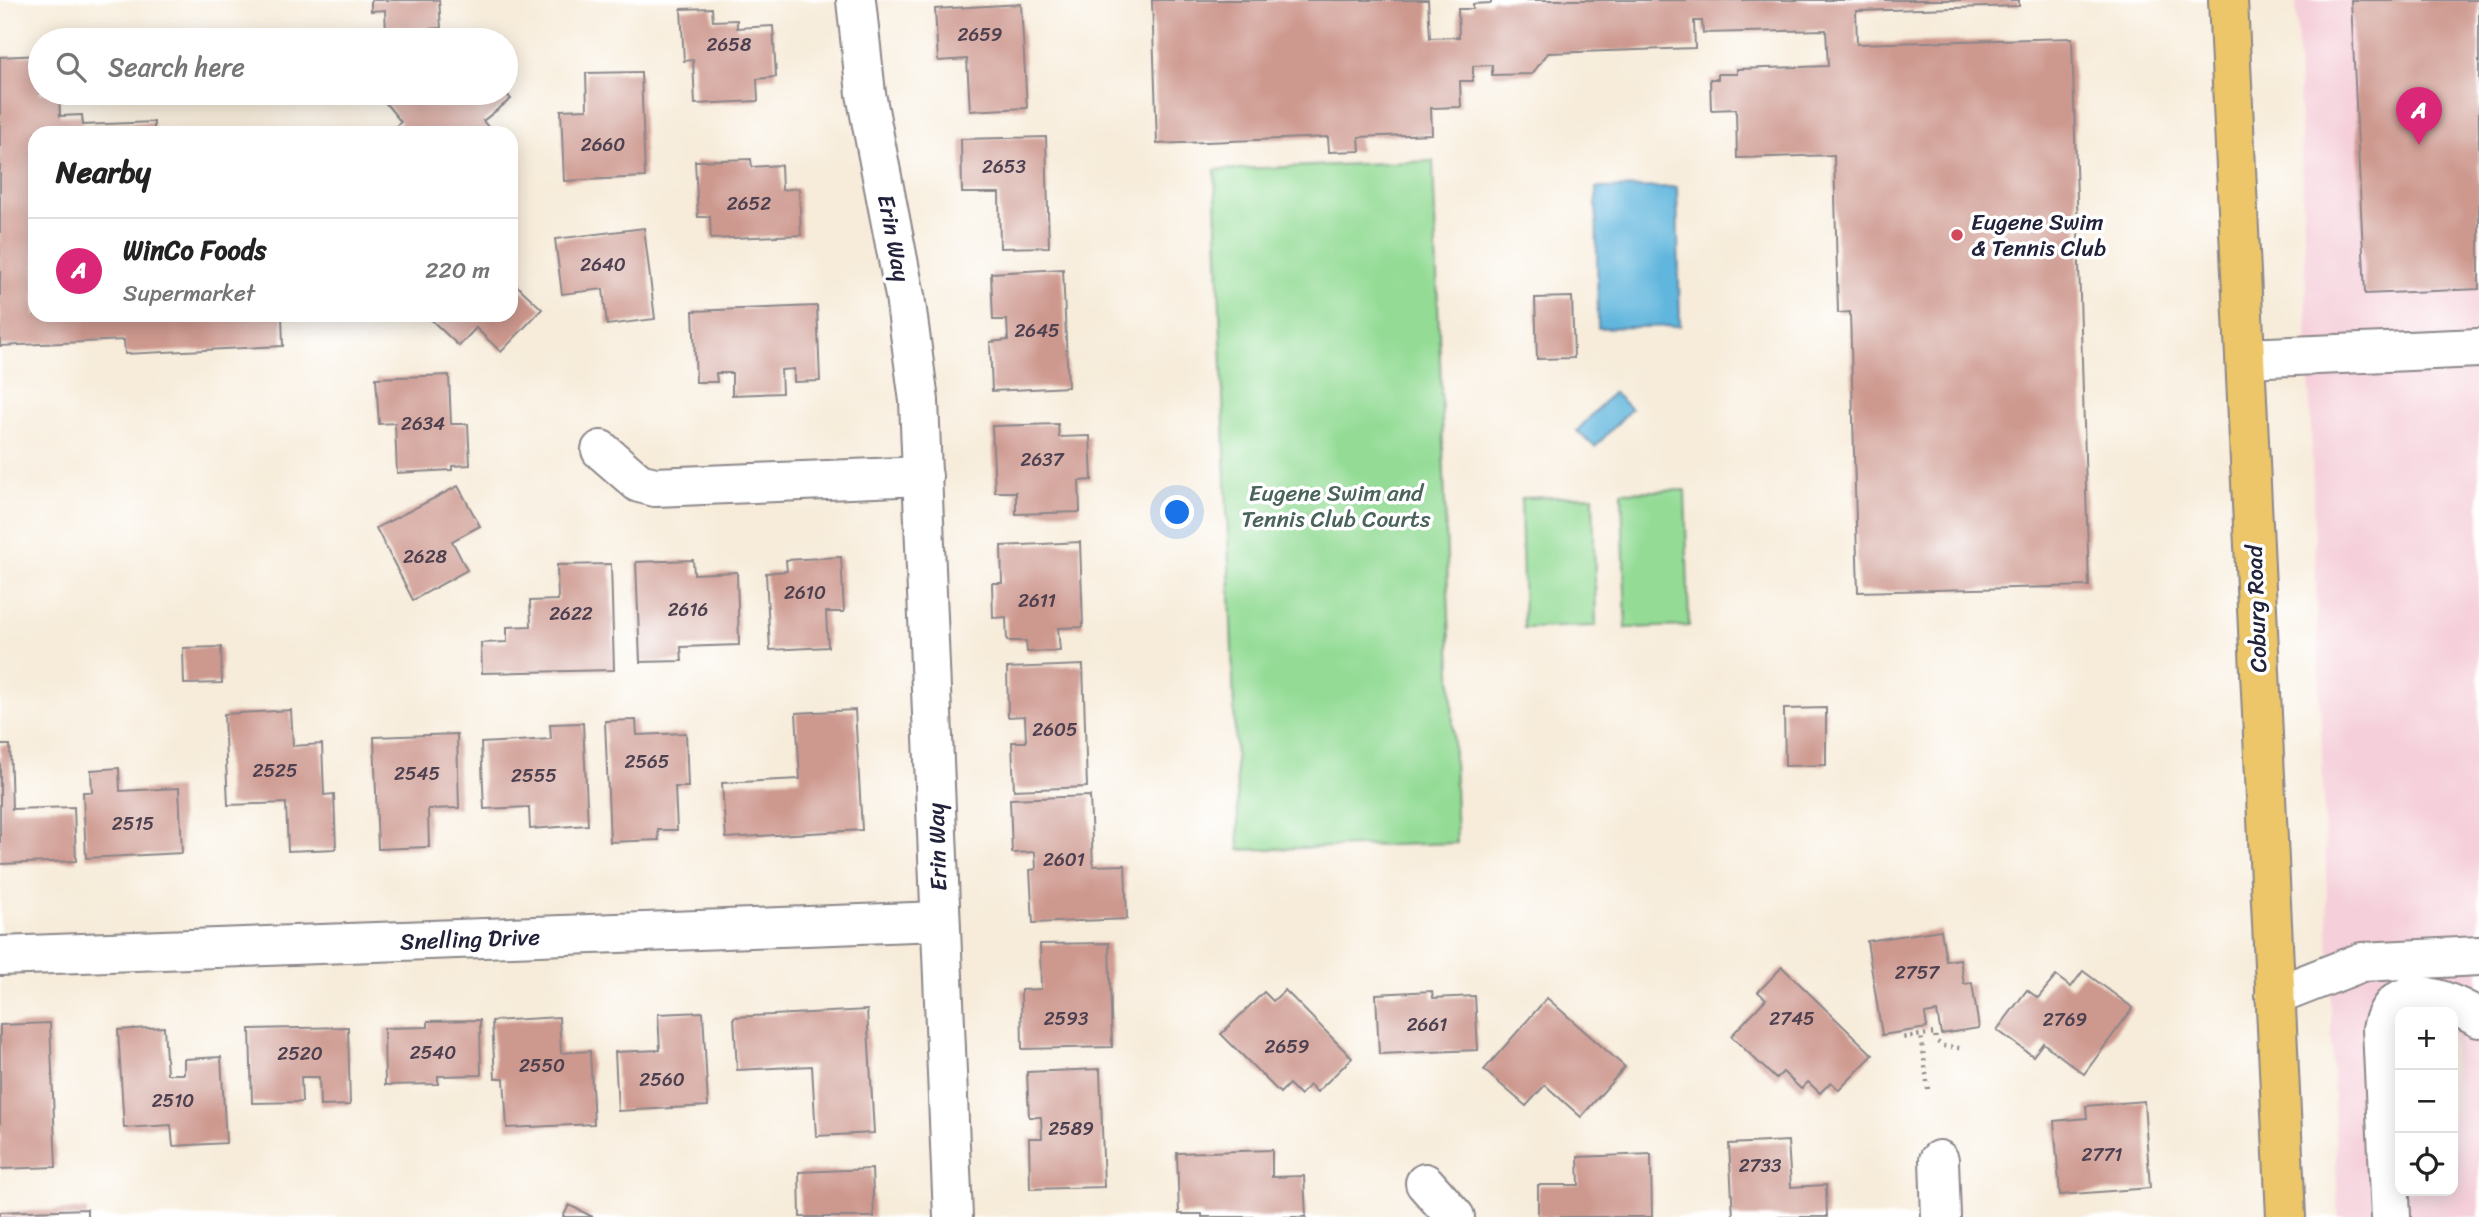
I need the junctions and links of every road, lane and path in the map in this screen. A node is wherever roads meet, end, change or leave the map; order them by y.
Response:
1 (856, 0) edge
2 (2228, 0) edge
3 (2479, 348) edge
4 (2246, 358) junction
5 (601, 450) dead end
6 (923, 476) junction
7 (940, 921) junction
8 (0, 956) edge
9 (2479, 956) edge
10 (2275, 996) junction
11 (2479, 1018) edge
12 (1959, 1048) dead end
13 (1928, 1089) dead end
14 (1938, 1160) dead end
15 (1425, 1183) dead end
16 (953, 1217) edge
17 (1455, 1217) edge
18 (1941, 1217) edge
19 (2286, 1217) edge
20 (2391, 1217) edge

1 - 6 street, Erin Way
2 - 4 main road, Coburg Road
3 - 4 street
4 - 10 main road, Coburg Road
5 - 6 street
6 - 7 street, Erin Way
7 - 8 street, Snelling Drive
7 - 16 street, Erin Way
9 - 10 street
10 - 19 main road, Coburg Road
11 - 20 street
12 - 13 path
14 - 18 street
15 - 17 street

